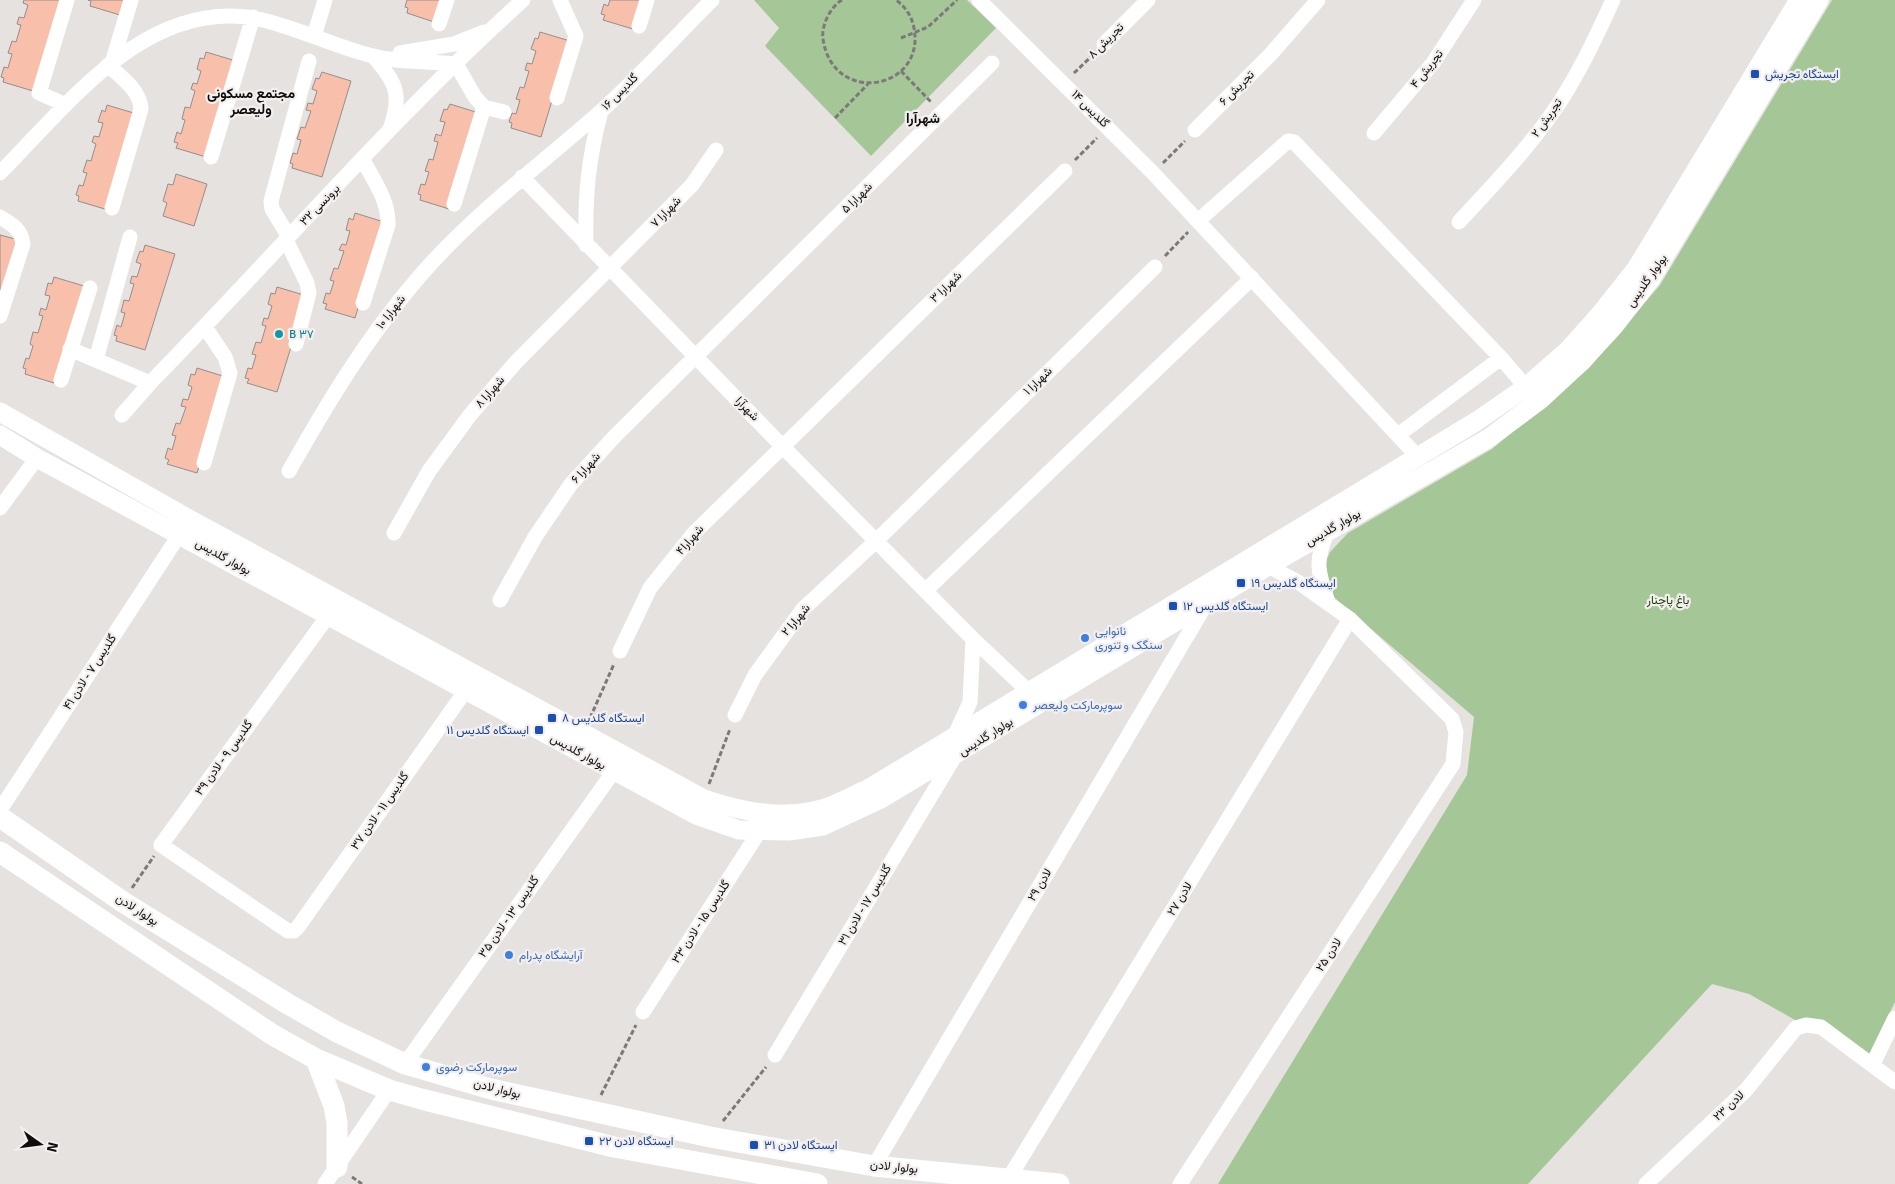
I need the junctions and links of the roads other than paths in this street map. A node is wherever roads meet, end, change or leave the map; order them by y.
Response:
1 (67, 0) edge
2 (131, 0) edge
3 (325, 0) edge
4 (447, 0) edge
5 (523, 0) edge
6 (560, 0) edge
7 (647, 0) edge
8 (712, 0) edge
9 (979, 0) edge
10 (1148, 0) edge
11 (1318, 0) edge
12 (1474, 0) edge
13 (1613, 0) edge
14 (1799, 0) edge
15 (1819, 0) edge
16 (227, 7) edge
17 (253, 17) junction
18 (439, 24) dead end
19 (639, 26) dead end
20 (489, 30) junction
21 (314, 36) junction
22 (1104, 44) road end
23 (374, 57) junction
24 (309, 61) dead end
25 (110, 62) junction
26 (992, 63) dead end
27 (456, 64) junction
28 (557, 98) dead end
29 (64, 104) junction
30 (484, 107) junction
31 (601, 111) junction
32 (504, 112) dead end
33 (1195, 130) road end
34 (389, 133) junction
35 (1374, 133) dead end
36 (716, 150) dead end
37 (211, 157) dead end
38 (363, 160) junction
39 (2, 169) edge
40 (1065, 171) road end
41 (522, 178) junction
42 (454, 204) dead end
43 (112, 208) dead end
44 (0, 217) edge
45 (1199, 220) junction
46 (1459, 222) dead end
47 (130, 237) dead end
48 (287, 239) junction
49 (586, 245) junction
50 (1155, 267) road end
51 (610, 269) junction
52 (1252, 278) junction
53 (90, 288) dead end
54 (364, 303) dead end
55 (0, 316) edge
56 (205, 327) junction
57 (296, 344) dead end
58 (70, 349) junction
59 (697, 357) junction
60 (1501, 358) junction
61 (96, 360) junction
62 (60, 380) dead end
63 (150, 383) junction
64 (1526, 387) junction
65 (0, 412) edge
66 (122, 415) dead end
67 (1398, 434) junction
68 (0, 435) edge
69 (783, 447) junction
70 (1418, 457) junction
71 (37, 458) junction
72 (204, 463) dead end
73 (289, 471) dead end
74 (0, 508) edge
75 (185, 526) junction
76 (1328, 531) junction
77 (394, 533) dead end
78 (876, 541) junction
79 (1268, 566) junction
80 (926, 590) junction
81 (500, 600) dead end
82 (1328, 602) junction
83 (1206, 604) junction
84 (328, 616) junction
85 (1350, 619) junction
86 (972, 639) junction
87 (620, 651) road end
88 (466, 690) junction
89 (1033, 698) junction
90 (735, 715) road end
91 (955, 735) junction
92 (955, 756) junction
93 (614, 771) junction
94 (0, 810) edge
95 (0, 817) edge
96 (759, 832) junction
97 (0, 852) edge
98 (294, 931) joint
99 (643, 1012) road end
100 (1895, 1018) edge
101 (775, 1055) road end
102 (316, 1059) junction
103 (405, 1064) junction
104 (1873, 1064) junction
105 (1895, 1082) edge
106 (389, 1090) junction
107 (874, 1166) junction
108 (331, 1176) edge
109 (1009, 1178) junction
110 (817, 1184) edge
111 (1059, 1184) edge
112 (1180, 1184) edge
113 (1646, 1184) edge

1 - 29 street
2 - 25 street
3 - 21 street
4 - 18 street
5 - 20 street, برونسی ۳۲
6 - 28 street
7 - 19 street
8 - 31 street, گلدیس ۱۶
9 - 45 street, گلدیس ۱۴
10 - 22 street, تجریش ۸
11 - 33 street, تجریش ۶
12 - 35 street, تجریش ۴
13 - 46 street, تجریش ۲
14 - 64 street, بولوار گلدیس
15 - 76 street, بولوار گلدیس
16 - 17 street
16 - 25 street
17 - 21 street
17 - 37 street
20 - 23 street
20 - 27 street, برونسی ۳۲
21 - 23 street
23 - 27 street
23 - 34 street
24 - 48 street
25 - 29 street
25 - 43 street
26 - 59 street, شهرارا ۵
27 - 30 street
27 - 34 street, برونسی ۳۲
29 - 39 street
30 - 32 street
30 - 42 street
31 - 41 street, گلدیس ۱۶
31 - 49 street
34 - 38 street, برونسی ۳۲
36 - 51 street, شهرارا ۷
38 - 48 street, برونسی ۳۲
38 - 54 street
40 - 69 street, شهرارا ۳
41 - 49 street, شهرآرا
41 - 73 street, شهرارا ۱۰
44 - 55 street
45 - 52 street, گلدیس ۱۴
45 - 60 street
47 - 61 street
48 - 56 street, برونسی ۳۲
48 - 57 street
49 - 51 street, شهرآرا
50 - 78 street, شهرارا ۱
51 - 59 street, شهرآرا
51 - 77 street, شهرارا ۸
52 - 67 street, گلدیس ۱۴
52 - 80 street
53 - 58 street
56 - 63 street, برونسی ۳۲
56 - 72 street
58 - 61 street
58 - 62 street
59 - 69 street, شهرآرا
59 - 81 street, شهرارا ۶
60 - 64 street
60 - 67 street
61 - 63 street
63 - 66 street, برونسی ۳۲
64 - 70 street, بولوار گلدیس
65 - 75 street, بولوار گلدیس
67 - 70 street, گلدیس ۱۴
68 - 71 street, بولوار گلدیس
69 - 78 street, شهرآرا
69 - 87 street, شهرارا۴
70 - 89 street, بولوار گلدیس
71 - 74 street
71 - 75 street, بولوار گلدیس
75 - 84 street, بولوار گلدیس
75 - 91 street, بولوار گلدیس
75 - 94 street, گلدیس ۷ - لادن ۴۱
76 - 79 street, بولوار گلدیس
76 - 82 street
78 - 80 street, شهرآرا
78 - 90 street, شهرارا ۲
79 - 82 street
79 - 83 street, بولوار گلدیس
80 - 86 street, شهرآرا
82 - 85 street
83 - 89 street, بولوار گلدیس
83 - 107 street, لادن ۲۹
84 - 88 street, بولوار گلدیس
84 - 98 street, گلدیس ۹ - لادن ۳۹
85 - 109 street, لادن ۲۷
85 - 112 street, لادن ۲۵
86 - 89 street, شهرآرا
86 - 91 street
88 - 93 street, بولوار گلدیس
88 - 98 street, گلدیس ۱۱ - لادن ۳۷
89 - 91 street, بولوار گلدیس
89 - 92 street, بولوار گلدیس
92 - 96 street, بولوار گلدیس
92 - 101 street, گلدیس ۱۷ - لادن ۳۱
93 - 96 street, بولوار گلدیس
93 - 103 street, گلدیس ۱۳ - لادن ۳۵
95 - 103 main road, بولوار لادن
96 - 99 street, گلدیس ۱۵ - لادن ۳۳
97 - 102 main road
100 - 104 street
102 - 106 main road
102 - 108 main road
103 - 107 main road, بولوار لادن
104 - 105 street
104 - 113 street, لادن ۲۳
106 - 108 street
106 - 110 main road
107 - 109 main road, بولوار لادن
109 - 111 main road, بولوار لادن

